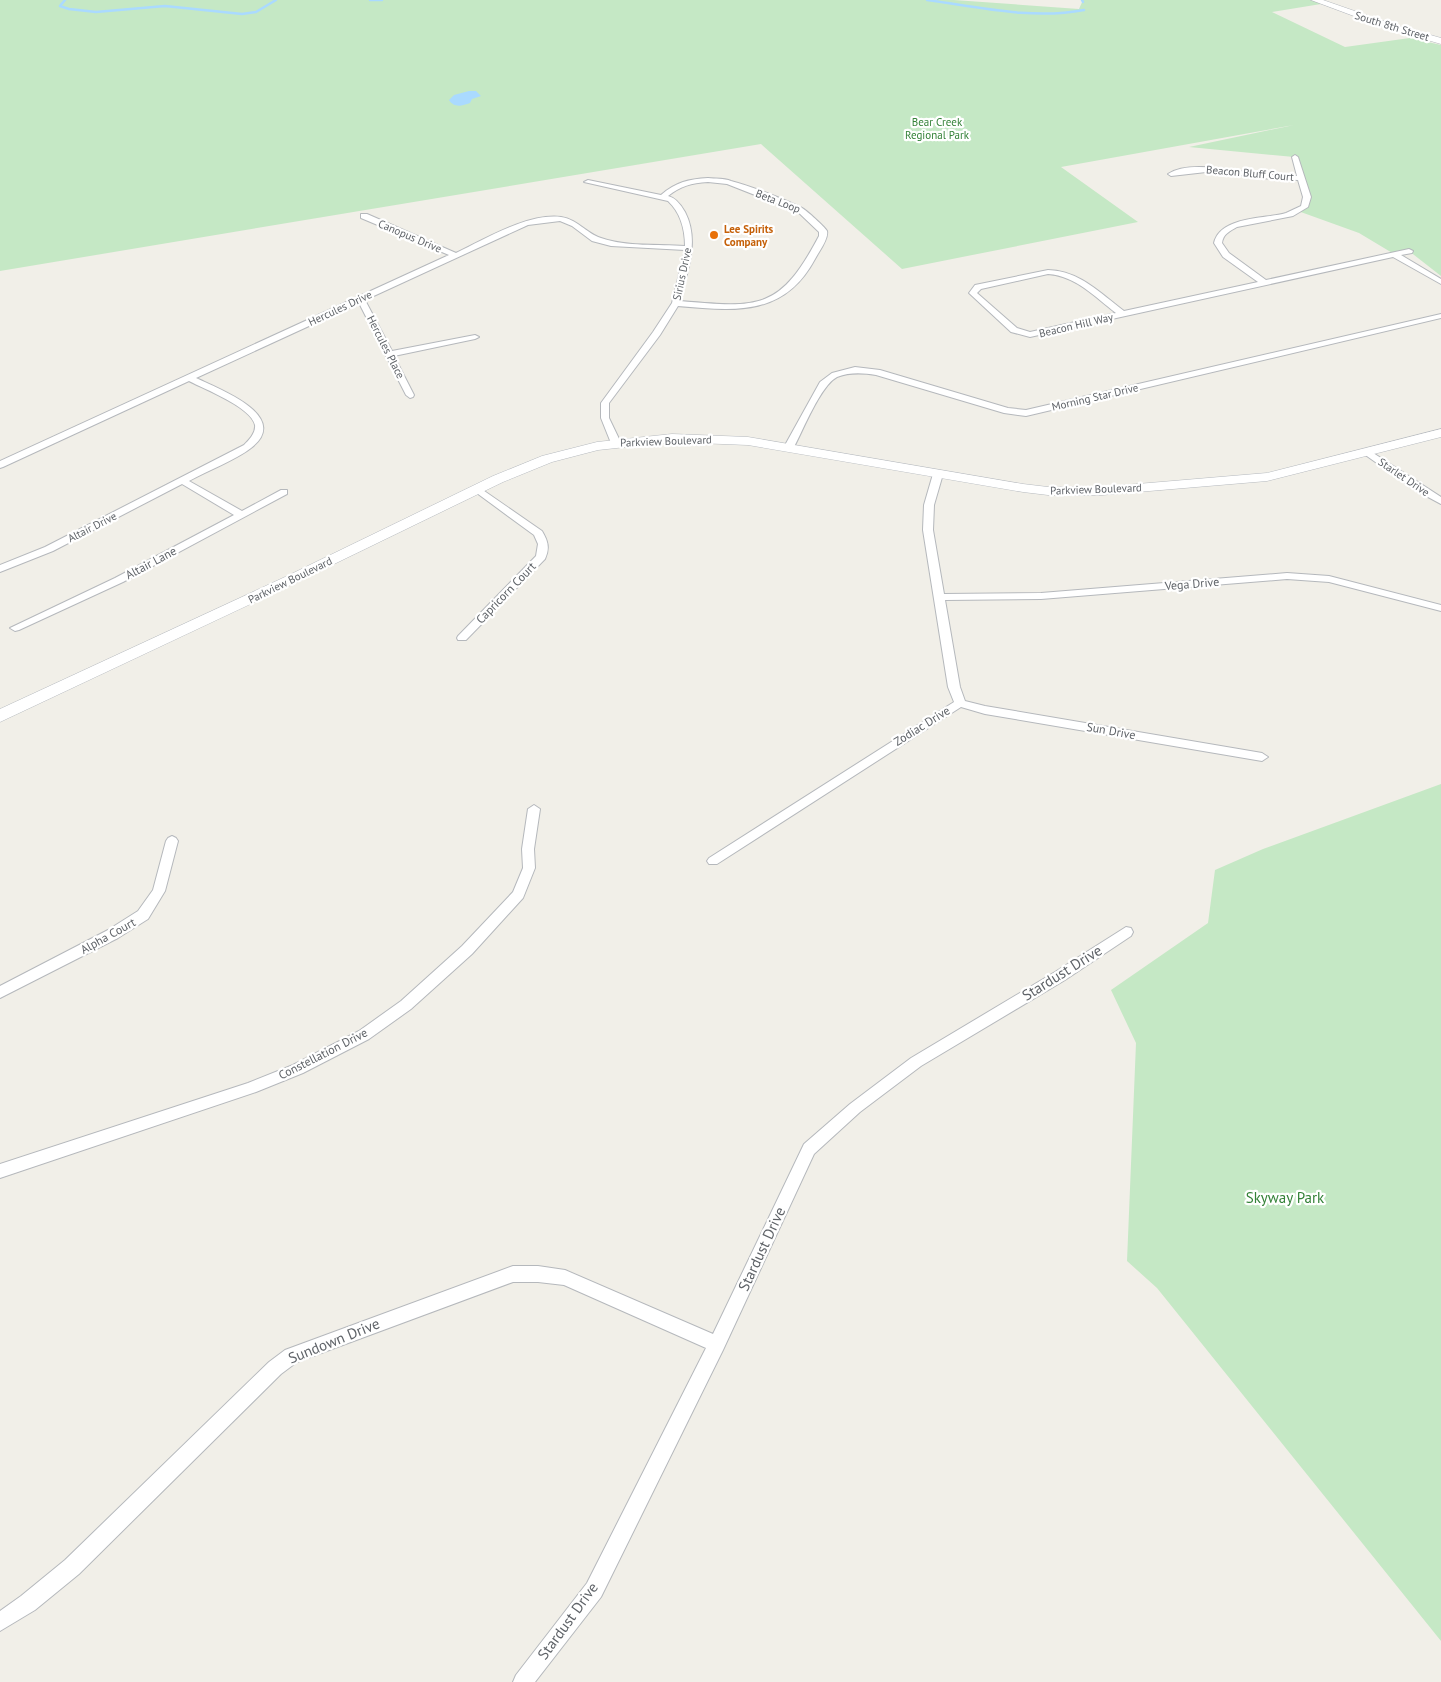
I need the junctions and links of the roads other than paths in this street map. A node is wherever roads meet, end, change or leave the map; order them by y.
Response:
1 (1315, 0) edge
2 (1441, 40) edge
3 (1295, 157) dead end
4 (1171, 174) dead end
5 (1300, 178) junction
6 (588, 182) dead end
7 (664, 196) junction
8 (364, 216) dead end
9 (689, 248) junction
10 (1409, 251) dead end
11 (1394, 254) junction
12 (455, 255) junction
13 (1264, 282) junction
14 (1441, 282) edge
15 (361, 299) junction
16 (676, 303) junction
17 (1122, 314) junction
18 (1441, 316) edge
19 (475, 337) dead end
20 (389, 354) junction
21 (189, 378) junction
22 (410, 395) dead end
23 (1441, 433) edge
24 (616, 442) junction
25 (790, 447) junction
26 (1367, 452) junction
27 (0, 465) edge
28 (938, 474) junction
29 (183, 481) junction
30 (477, 489) junction
31 (284, 492) dead end
32 (1441, 501) edge
33 (242, 515) junction
34 (0, 569) edge
35 (938, 597) junction
36 (1441, 608) edge
37 (15, 628) dead end
38 (462, 638) dead end
39 (960, 703) junction
40 (0, 716) edge
41 (1262, 757) dead end
42 (534, 809) dead end
43 (172, 841) dead end
44 (714, 861) dead end
45 (1126, 932) dead end
46 (0, 992) edge
47 (0, 1171) edge
48 (717, 1344) junction
49 (0, 1622) edge
50 (523, 1682) edge

1 - 2 street, South 8th Street
3 - 5 street
4 - 5 street, Beacon Bluff Court
5 - 13 street
6 - 7 street
7 - 9 street, Sirius Drive
7 - 16 street, Beta Loop
8 - 12 street, Canopus Drive
9 - 12 street, Hercules Drive
9 - 16 street, Sirius Drive
10 - 11 street, Beacon Hill Way
11 - 13 street, Beacon Hill Way
11 - 14 street
12 - 15 street, Hercules Drive
13 - 17 street, Beacon Hill Way
15 - 20 street, Hercules Place
15 - 21 street, Hercules Drive
16 - 24 street, Sirius Drive
17 - 17 street, Beacon Hill Way
18 - 25 street, Morning Star Drive
19 - 20 street
20 - 22 street, Hercules Place
21 - 27 street, Hercules Drive
21 - 29 street, Altair Drive
23 - 26 street, Parkview Boulevard
24 - 25 street, Parkview Boulevard
24 - 30 street, Parkview Boulevard
25 - 28 street, Parkview Boulevard
26 - 28 street, Parkview Boulevard
26 - 32 street, Starlet Drive
28 - 35 street, Zodiac Drive
29 - 33 street
29 - 34 street, Altair Drive
30 - 38 street, Capricorn Court
30 - 40 street, Parkview Boulevard
31 - 33 street, Altair Lane
33 - 37 street, Altair Lane
35 - 36 street, Vega Drive
35 - 39 street, Zodiac Drive
39 - 41 street, Sun Drive
39 - 44 street, Zodiac Drive
42 - 47 street, Constellation Drive
43 - 46 street, Alpha Court
45 - 48 street, Stardust Drive
48 - 49 street, Sundown Drive
48 - 50 street, Stardust Drive

